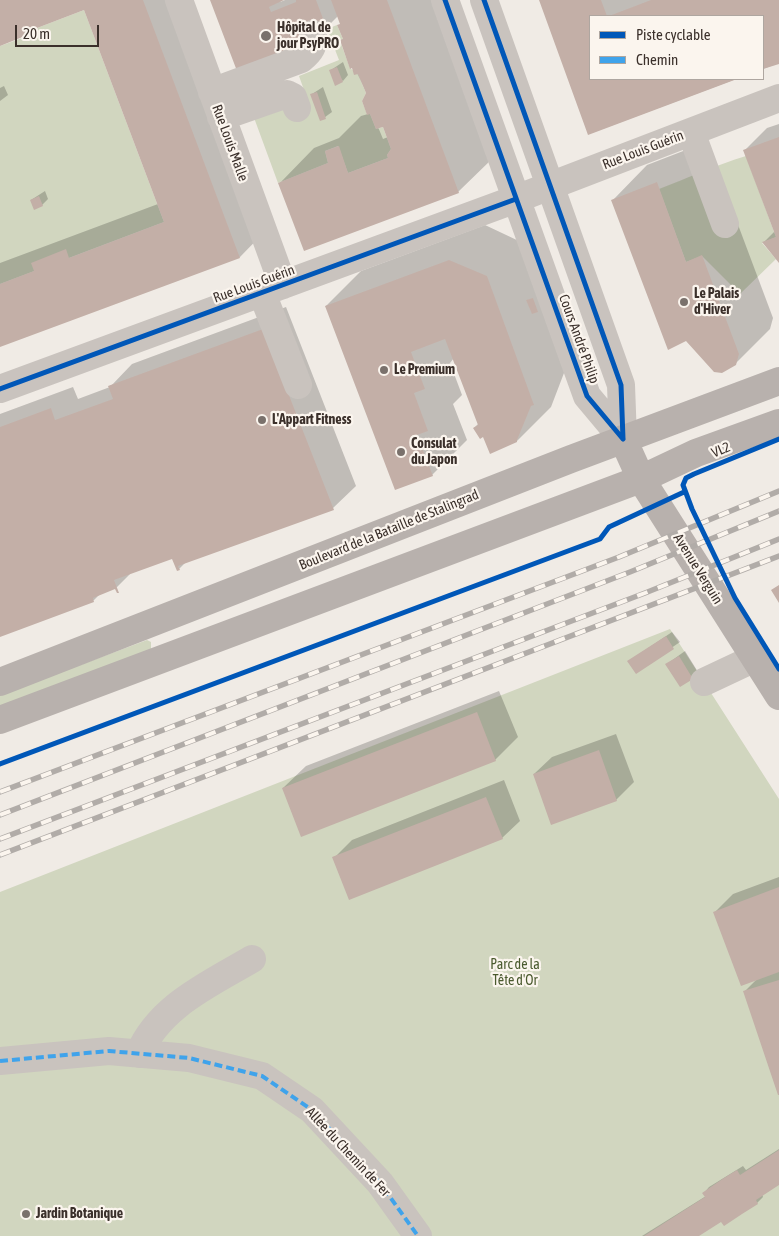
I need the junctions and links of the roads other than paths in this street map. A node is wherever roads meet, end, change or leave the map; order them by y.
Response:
1 (178, 0) edge
2 (445, 0) edge
3 (484, 0) edge
4 (313, 34) dead end
5 (779, 98) edge
6 (216, 104) junction
7 (298, 108) dead end
8 (691, 132) junction
9 (550, 185) junction
10 (516, 199) junction
11 (725, 224) dead end
12 (273, 289) junction
13 (779, 380) edge
14 (303, 383) dead end
15 (0, 389) edge
16 (779, 423) edge
17 (623, 439) junction
18 (641, 479) junction
19 (755, 658) junction
20 (0, 682) edge
21 (704, 682) dead end
22 (779, 696) edge
23 (0, 720) edge
24 (252, 959) dead end
25 (139, 1054) junction
26 (0, 1061) edge
27 (418, 1236) edge

1 - 6 street, Rue Louis Malle
2 - 10 street, Cours André Philip
3 - 9 street, Cours André Philip
4 - 6 street
5 - 8 street, Rue Louis Guérin
6 - 7 street
6 - 12 street, Rue Louis Malle
8 - 9 street, Rue Louis Guérin
8 - 11 street
9 - 10 street, Rue Louis Guérin
9 - 17 street, Cours André Philip
10 - 12 street, Rue Louis Guérin
10 - 17 street, Cours André Philip
12 - 14 street, Rue Louis Malle
12 - 15 street, Rue Louis Guérin
13 - 17 main road, Boulevard de la Bataille de Stalingrad
16 - 18 main road
17 - 18 main road, Avenue Verguin
17 - 20 main road, Boulevard de la Bataille de Stalingrad
18 - 19 main road, Avenue Verguin
18 - 23 main road
19 - 21 street
19 - 22 main road, Avenue Verguin
24 - 25 street
25 - 26 street, Allée du Chemin de Fer
25 - 27 street, Allée du Chemin de Fer

